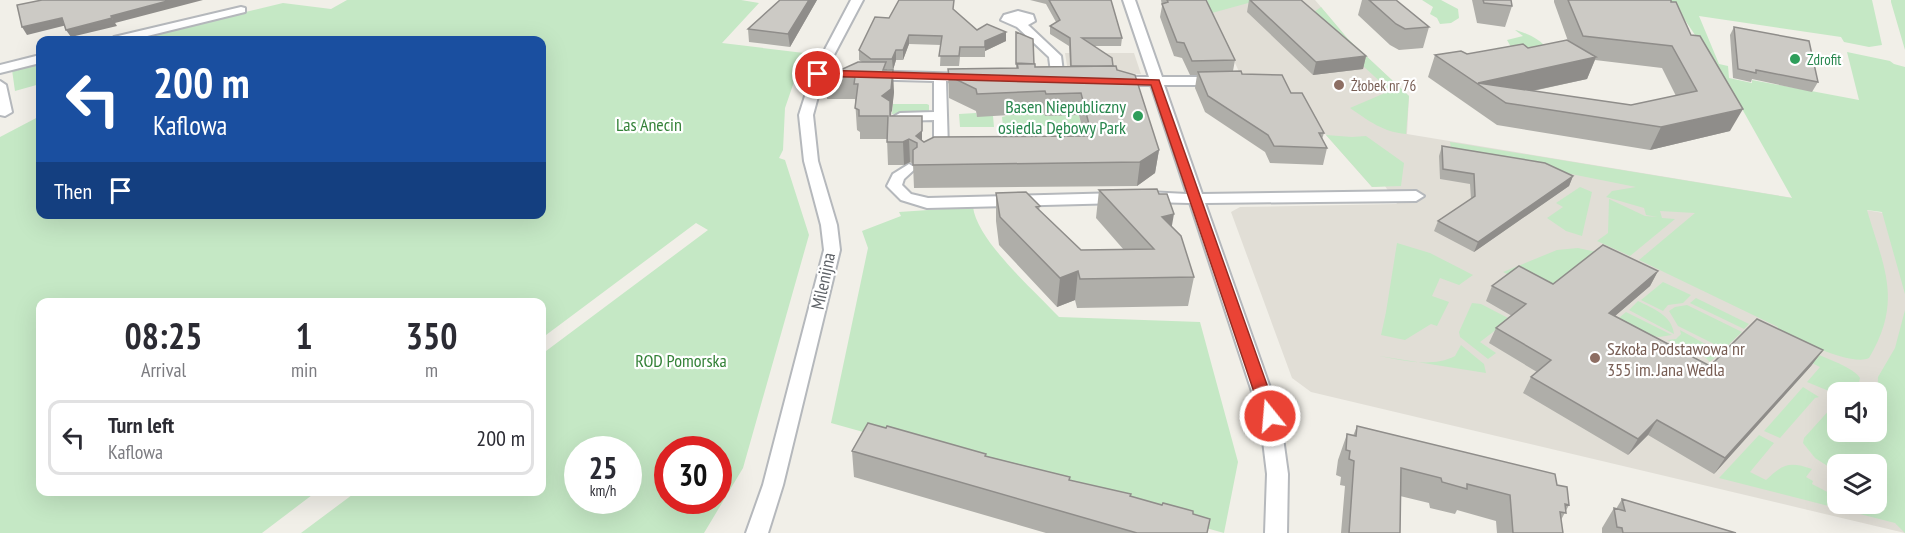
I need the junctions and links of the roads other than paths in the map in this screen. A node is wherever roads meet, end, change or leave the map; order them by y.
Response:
1 (857, 0) edge
2 (1008, 0) edge
3 (1130, 0) edge
4 (241, 10) dead end
5 (134, 36) edge
6 (36, 60) edge
7 (0, 69) edge
8 (818, 74) junction
9 (940, 77) junction
10 (987, 78) edge
11 (1058, 80) edge
12 (1234, 80) edge
13 (1102, 81) edge
14 (1155, 82) junction
15 (0, 85) edge
16 (5, 112) dead end
17 (892, 117) edge
18 (941, 119) junction
19 (958, 125) dead end
20 (926, 159) edge
21 (909, 168) dead end
22 (1416, 196) dead end
23 (1195, 197) junction
24 (757, 533) edge
25 (1276, 533) edge

1 - 8 street, Milenijna
2 - 11 street
3 - 14 street
4 - 5 street
6 - 7 street
8 - 9 street
8 - 24 street, Milenijna
9 - 10 street
9 - 18 street
12 - 14 street
13 - 14 street
14 - 23 street
15 - 16 street
17 - 18 street
18 - 19 street
18 - 20 street
21 - 23 street
22 - 23 street
23 - 25 street

